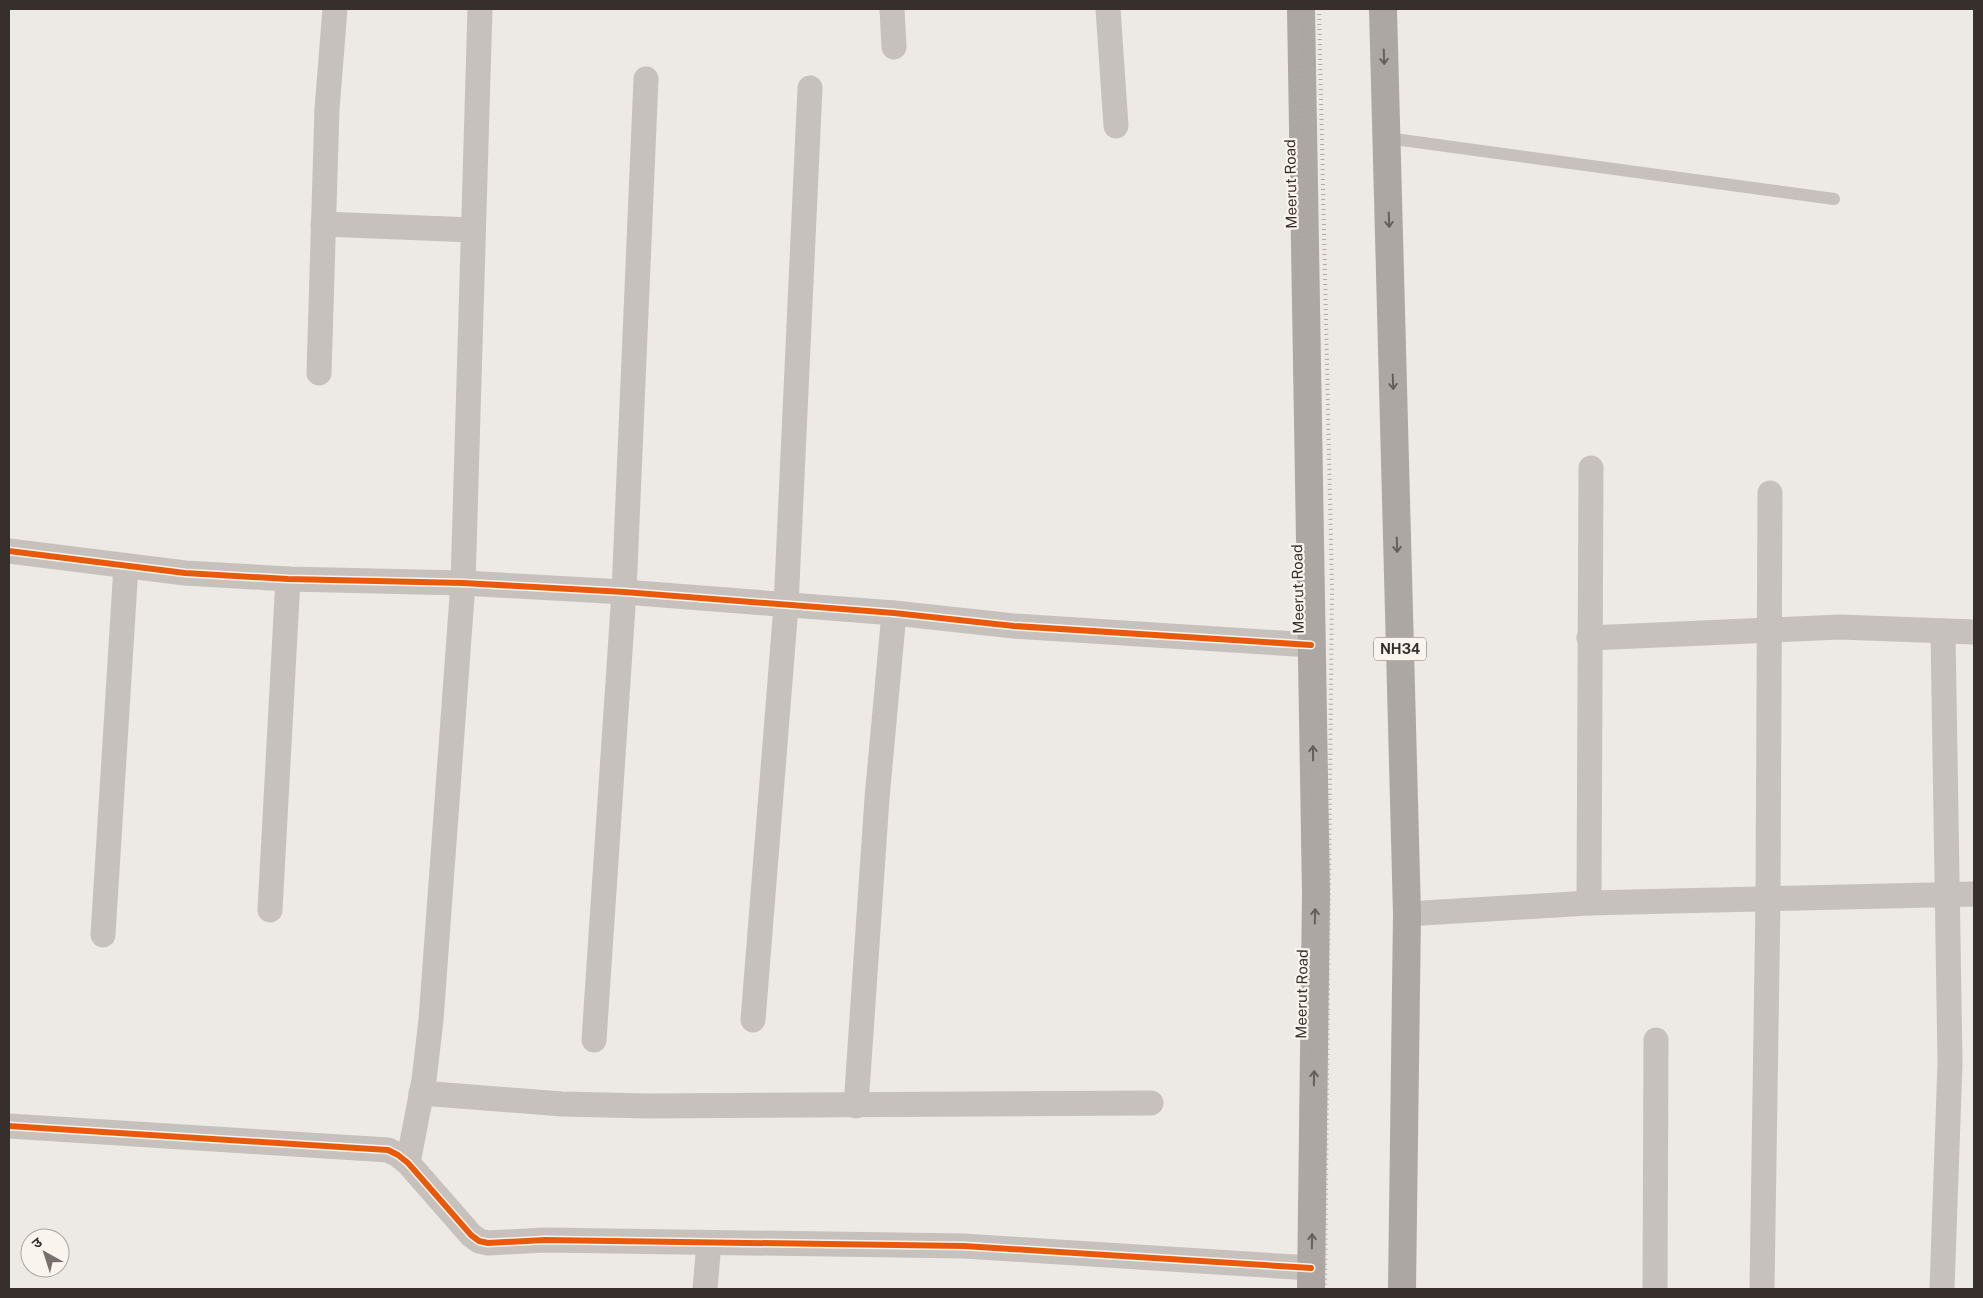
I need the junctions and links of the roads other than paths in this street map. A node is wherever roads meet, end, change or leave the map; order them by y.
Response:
1 (335, 9) edge
2 (480, 9) edge
3 (892, 9) edge
4 (1108, 9) edge
5 (1301, 9) edge
6 (1383, 9) edge
7 (894, 48) dead end
8 (646, 80) dead end
9 (810, 88) dead end
10 (1116, 126) dead end
11 (1386, 138) junction
12 (1834, 199) dead end
13 (324, 224) junction
14 (473, 230) junction
15 (319, 373) dead end
16 (1591, 468) dead end
17 (1770, 493) dead end
18 (9, 551) edge
19 (126, 566) junction
20 (288, 579) junction
21 (463, 583) junction
22 (624, 592) junction
23 (786, 606) junction
24 (894, 613) junction
25 (1769, 631) junction
26 (1943, 631) junction
27 (1974, 632) edge
28 (1589, 638) junction
29 (1311, 645) junction
30 (1974, 894) edge
31 (1949, 895) junction
32 (1768, 900) junction
33 (1589, 904) junction
34 (270, 910) dead end
35 (1407, 914) junction
36 (103, 935) dead end
37 (753, 1020) dead end
38 (594, 1040) dead end
39 (1656, 1040) dead end
40 (422, 1093) junction
41 (1151, 1103) dead end
42 (856, 1106) junction
43 (9, 1126) edge
44 (408, 1162) junction
45 (709, 1243) junction
46 (1311, 1279) edge
47 (705, 1289) edge
48 (1402, 1289) edge
49 (1655, 1289) edge
50 (1762, 1289) edge
51 (1942, 1289) edge

1 - 13 street
2 - 14 street
3 - 7 street
4 - 10 street
5 - 29 highway, Meerut Road
6 -> 11 highway, NH34
8 - 22 street
9 - 23 street
11 - 12 lane
11 -> 35 highway, NH34
13 - 14 street
13 - 15 street
14 - 21 street
16 - 28 street
17 - 25 street
18 - 19 street
19 - 20 street
19 - 36 street
20 - 21 street
20 - 34 street
21 - 22 street
21 - 40 street
22 - 23 street
22 - 38 street
23 - 24 street
23 - 37 street
24 - 29 street
24 - 42 street
25 - 26 street
25 - 28 street
25 - 32 street
26 - 27 street
26 - 31 street
28 - 33 street
46 -> 29 highway, Meerut Road
30 - 31 street
31 - 32 street
31 - 51 street
32 - 33 street
32 - 50 street
33 - 35 street
35 - 48 highway, NH34
39 - 49 street
40 - 42 street
40 - 44 street
41 - 42 street
43 - 44 street
44 - 45 street
45 - 46 street
45 - 47 street

